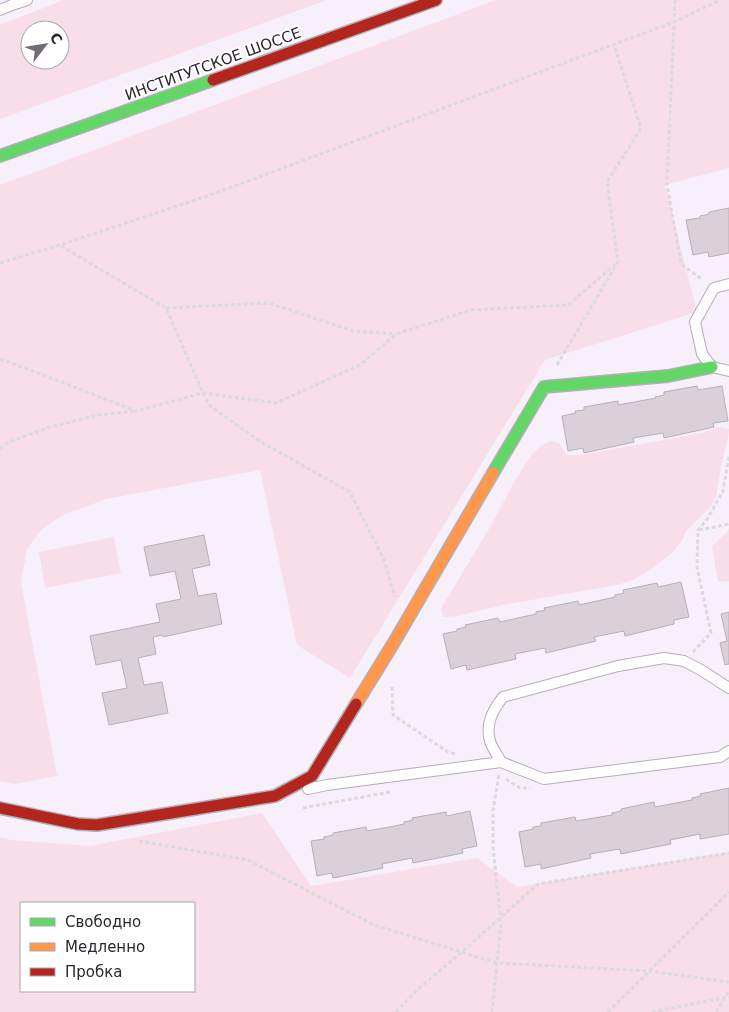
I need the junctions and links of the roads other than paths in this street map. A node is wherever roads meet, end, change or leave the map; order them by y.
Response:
1 (26, 0) edge
2 (436, 0) edge
3 (0, 10) edge
4 (0, 156) edge
5 (729, 284) edge
6 (712, 367) junction
7 (729, 371) edge
8 (729, 688) edge
9 (729, 751) edge
10 (501, 762) junction
11 (274, 796) junction
12 (0, 808) edge

1 - 3 lane
2 - 4 street, ИНСТИТУТСКОЕ ШОССЕ
5 - 6 lane
6 - 7 lane
6 - 11 street
8 - 10 lane
9 - 10 lane
10 - 11 lane
11 - 12 street

